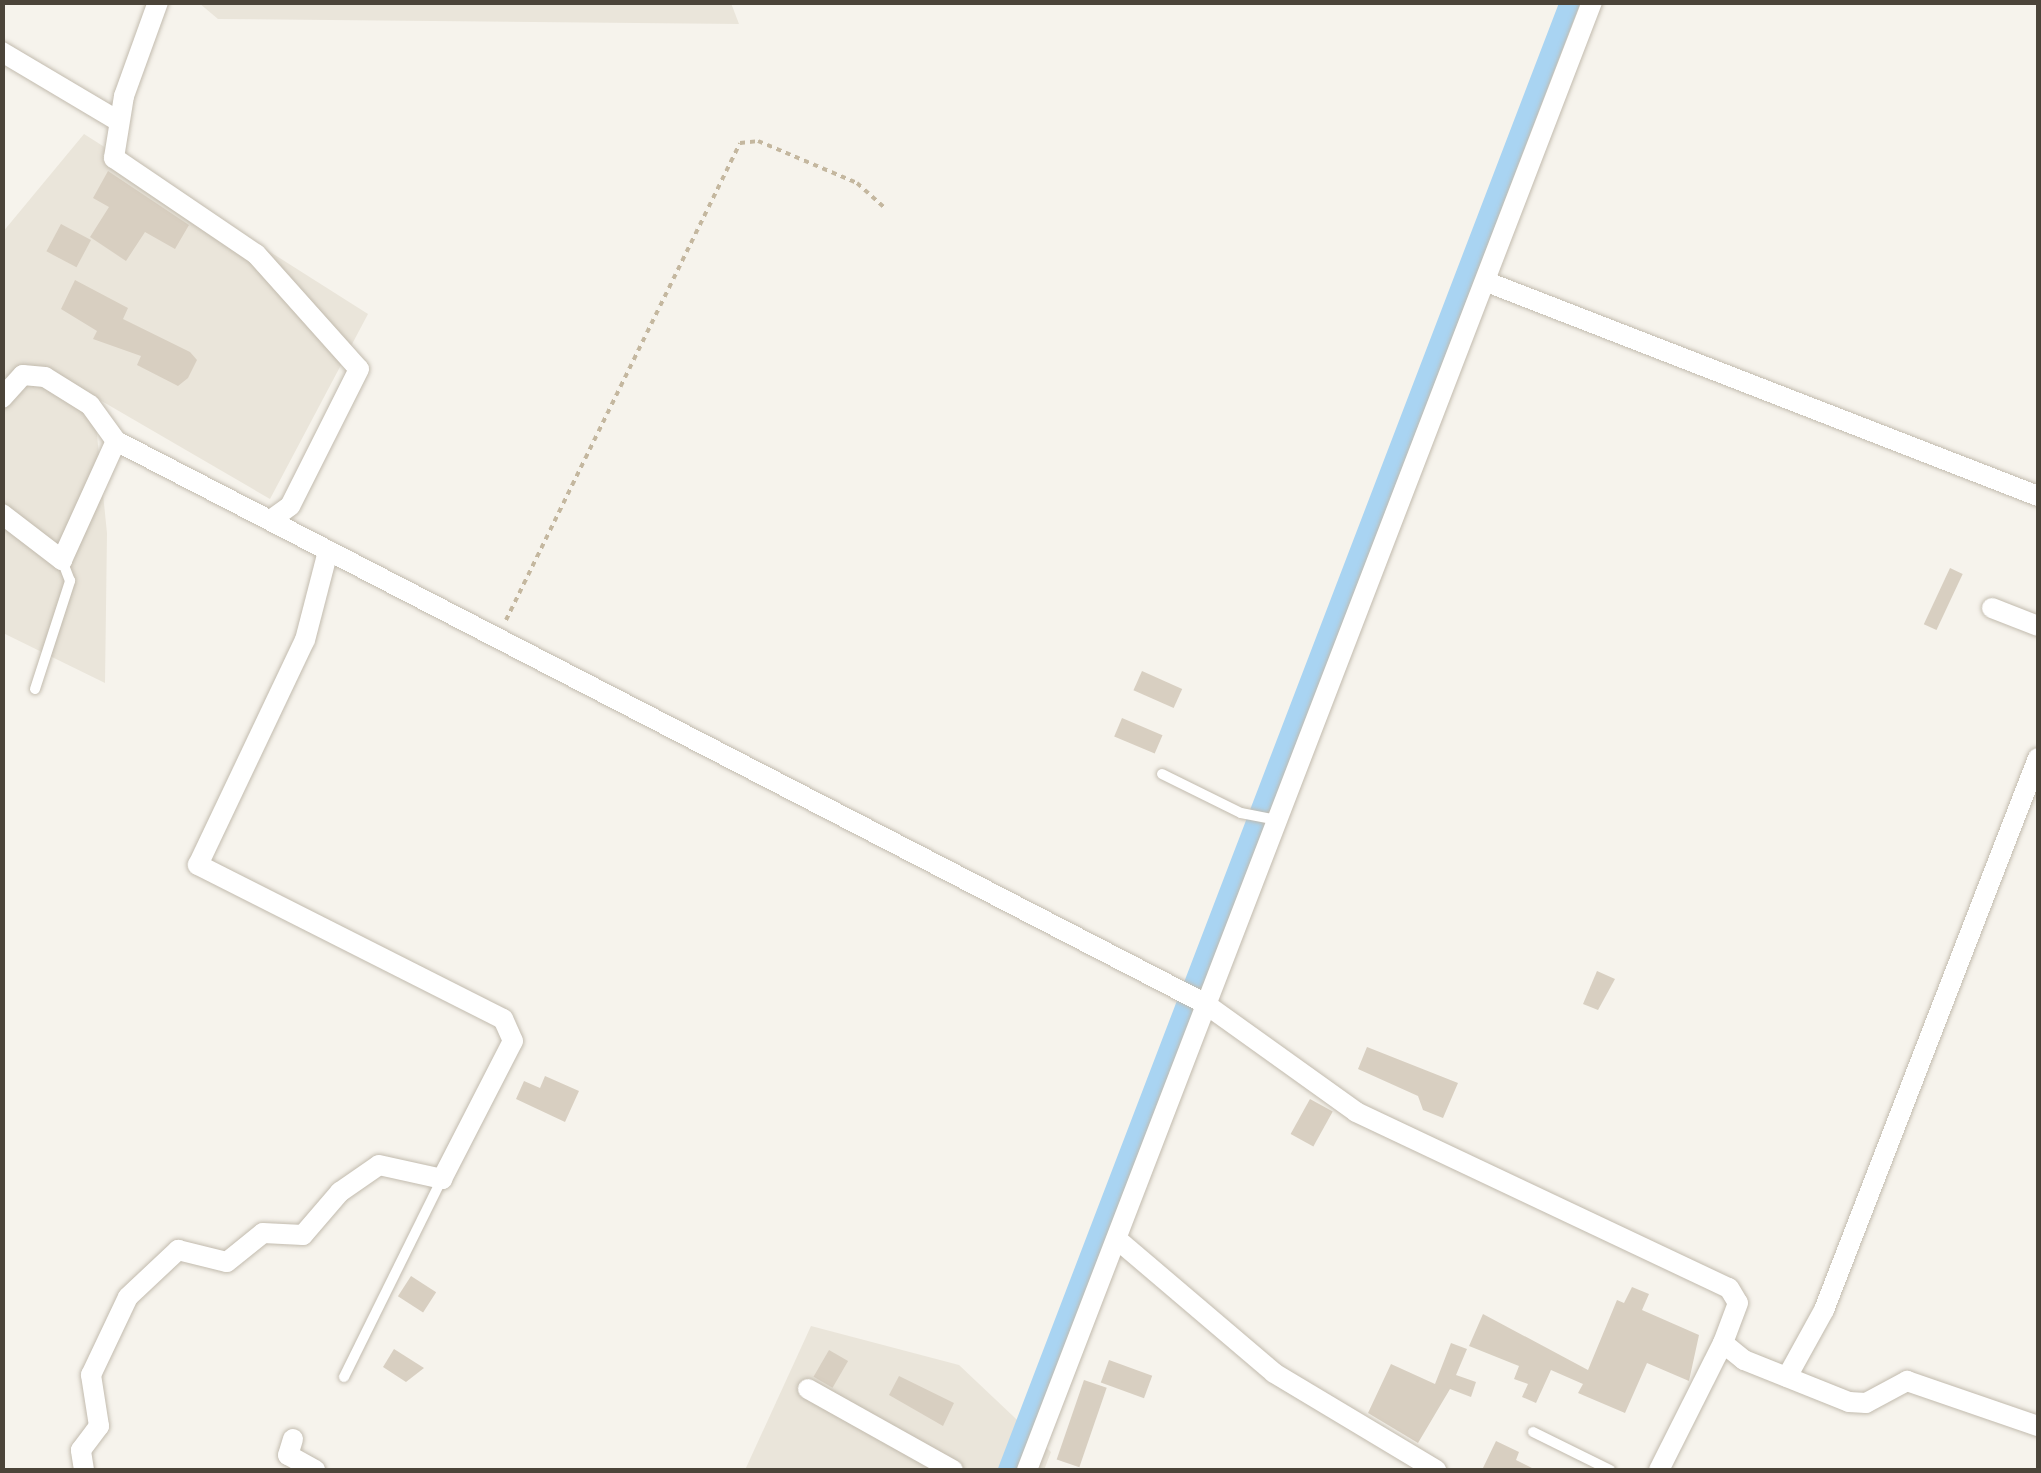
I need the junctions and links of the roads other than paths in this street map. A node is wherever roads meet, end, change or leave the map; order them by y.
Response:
1 (158, 2) edge
2 (1592, 2) edge
3 (2, 52) edge
4 (118, 120) junction
5 (1487, 282) junction
6 (2, 398) edge
7 (116, 441) junction
8 (2038, 496) edge
9 (2, 514) edge
10 (270, 520) junction
11 (328, 551) junction
12 (62, 560) junction
13 (1992, 608) dead end
14 (2038, 626) edge
15 (35, 689) dead end
16 (2038, 758) edge
17 (1162, 774) dead end
18 (1276, 820) junction
19 (1203, 1006) junction
20 (442, 1179) junction
21 (1118, 1240) junction
22 (1723, 1344) junction
23 (344, 1377) dead end
24 (1787, 1377) junction
25 (808, 1390) dead end
26 (2038, 1426) edge
27 (1533, 1432) dead end
28 (293, 1439) dead end
29 (84, 1470) edge
30 (315, 1470) edge
31 (953, 1470) edge
32 (1027, 1470) edge
33 (1436, 1470) edge
34 (1610, 1470) edge
35 (1660, 1470) edge

1 - 4 street
2 - 5 street
3 - 4 street
4 - 10 street
5 - 8 street
5 - 18 street
6 - 7 street
7 - 10 street
7 - 12 street
9 - 12 street
10 - 11 street
11 - 19 street
11 - 20 street
12 - 15 lane
13 - 14 street
16 - 24 street
17 - 18 lane
18 - 19 street
19 - 21 street
19 - 22 street
20 - 23 lane
20 - 29 street
21 - 32 street
21 - 33 street
22 - 24 street
22 - 35 street
24 - 26 street
25 - 31 street
27 - 34 lane
28 - 30 street

